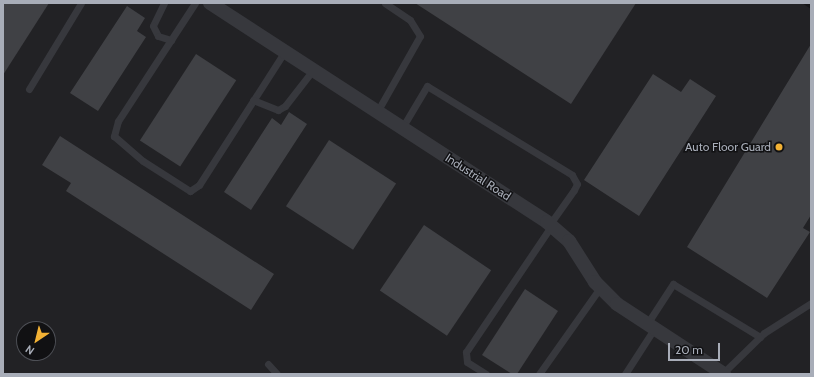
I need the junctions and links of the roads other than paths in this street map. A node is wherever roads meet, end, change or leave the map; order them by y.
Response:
1 (81, 3) edge
2 (164, 3) edge
3 (195, 3) edge
4 (210, 3) edge
5 (385, 3) edge
6 (171, 40) junction
7 (285, 51) junction
8 (313, 70) junction
9 (29, 89) dead end
10 (253, 100) junction
11 (377, 112) junction
12 (402, 128) junction
13 (551, 225) junction
14 (600, 288) junction
15 (811, 303) edge
16 (650, 327) junction
17 (760, 337) junction
18 (268, 364) dead end
19 (277, 374) edge
20 (486, 374) edge
21 (539, 374) edge
22 (625, 374) edge
23 (724, 374) edge

1 - 9 lane
2 - 6 lane
3 - 6 lane
4 - 7 street, Industrial Road
5 - 11 lane
6 - 10 lane
7 - 8 street, Industrial Road
7 - 10 lane
8 - 10 lane
8 - 11 street, Industrial Road
11 - 12 street, Industrial Road
12 - 13 street, Industrial Road
12 - 13 lane
13 - 14 street, Industrial Road
13 - 20 lane
14 - 16 street, Industrial Road
14 - 21 lane
15 - 17 lane
16 - 17 lane
16 - 22 lane
16 - 23 street, Industrial Road
17 - 23 lane
18 - 19 lane

